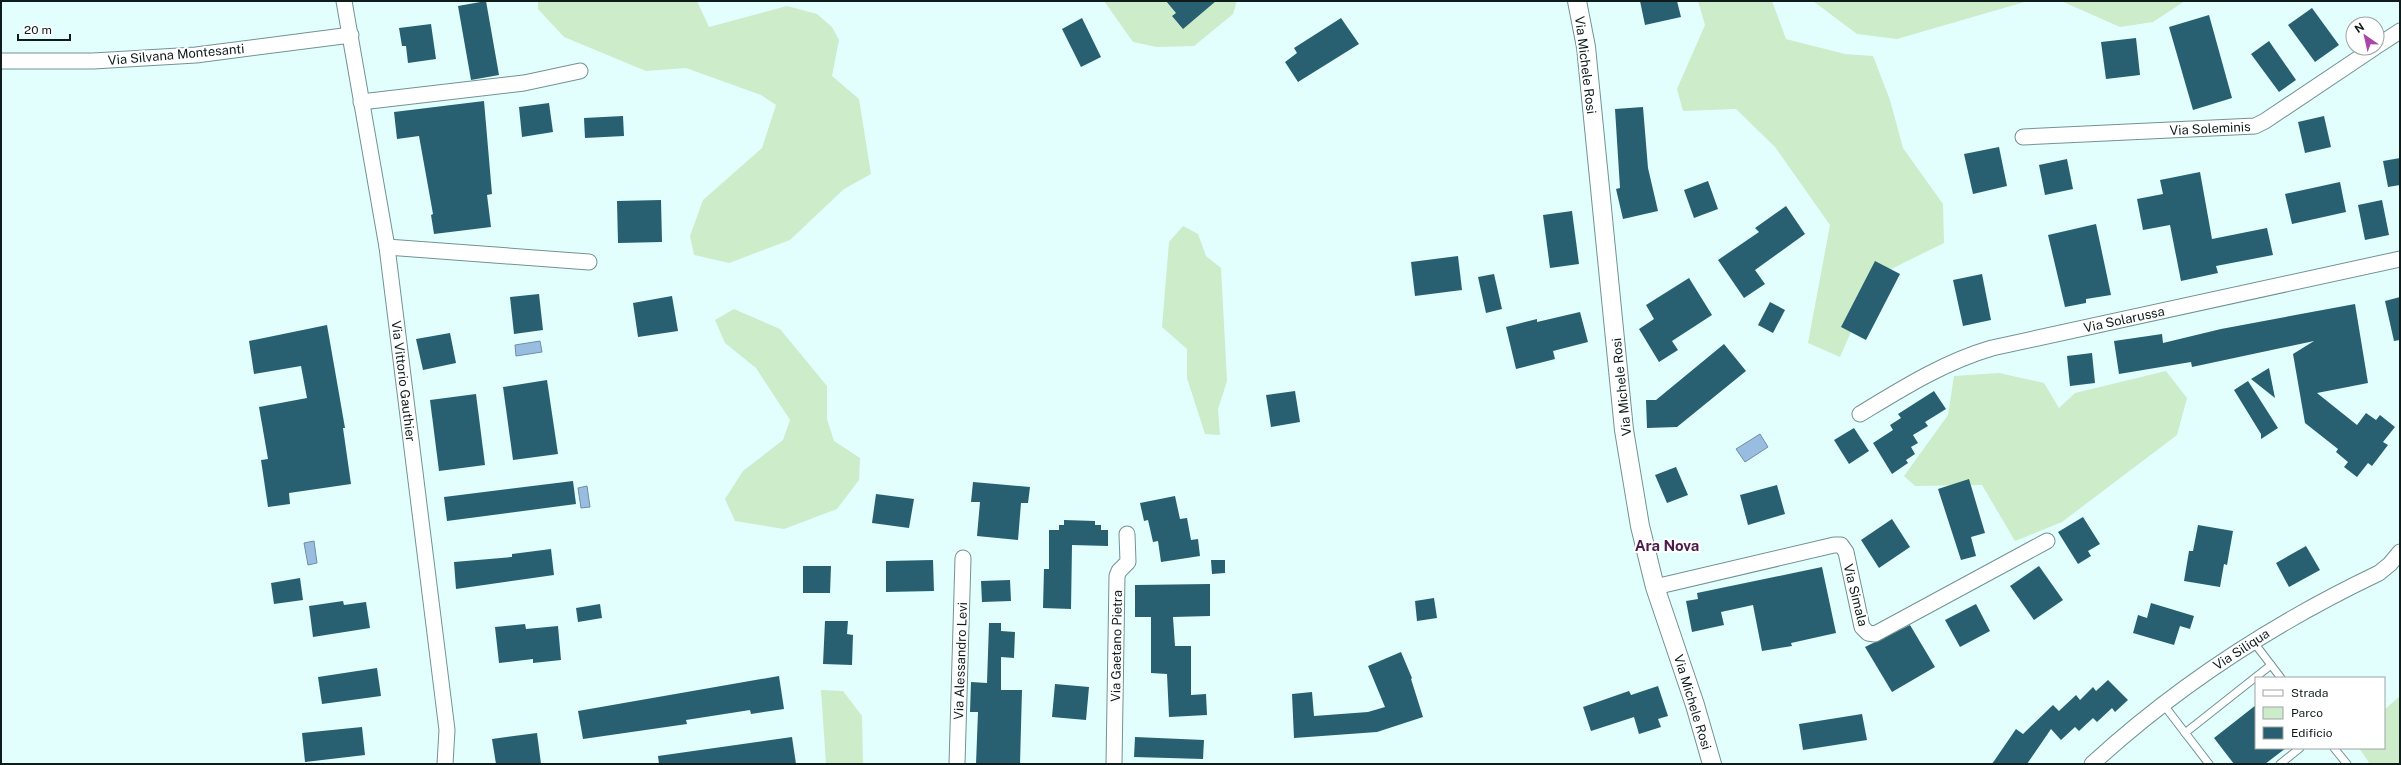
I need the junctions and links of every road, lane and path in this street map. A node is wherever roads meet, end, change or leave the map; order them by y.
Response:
1 (344, 1) edge
2 (1577, 1) edge
3 (2400, 31) edge
4 (351, 35) junction
5 (2385, 41) edge
6 (2362, 56) edge
7 (1, 61) edge
8 (580, 71) dead end
9 (361, 102) junction
10 (2023, 137) dead end
11 (387, 247) junction
12 (2400, 259) edge
13 (589, 262) dead end
14 (1860, 414) dead end
15 (1127, 534) dead end
16 (2047, 541) dead end
17 (2400, 552) edge
18 (963, 558) dead end
19 (1655, 586) junction
20 (2252, 640) junction
21 (2271, 665) junction
22 (2256, 677) edge
23 (2280, 677) edge
24 (2255, 678) edge
25 (2163, 704) junction
26 (2185, 733) junction
27 (2299, 749) edge
28 (2335, 749) edge
29 (445, 764) edge
30 (957, 764) edge
31 (1114, 764) edge
32 (1712, 764) edge
33 (2092, 764) edge
34 (2209, 764) edge
35 (2280, 764) edge
36 (2346, 764) edge

1 - 4 street, Via Vittorio Gauthier
2 - 19 street, Via Michele Rosi
3 - 5 street
4 - 7 street, Via Silvana Montesanti
4 - 9 street, Via Vittorio Gauthier
6 - 10 street, Via Soleminis
8 - 9 street
9 - 11 street, Via Vittorio Gauthier
11 - 13 street
11 - 29 street, Via Vittorio Gauthier
12 - 14 street, Via Solarussa
15 - 31 street, Via Gaetano Pietra
16 - 19 street, Via Simala
17 - 20 street, Via Siliqua
18 - 30 street, Via Alessandro Levi
19 - 32 street, Via Michele Rosi
20 - 21 lane
20 - 25 street, Via Siliqua
21 - 22 lane
21 - 23 lane
24 - 26 lane
25 - 26 lane
25 - 33 street, Via Siliqua
26 - 34 lane
27 - 35 lane
28 - 36 lane

